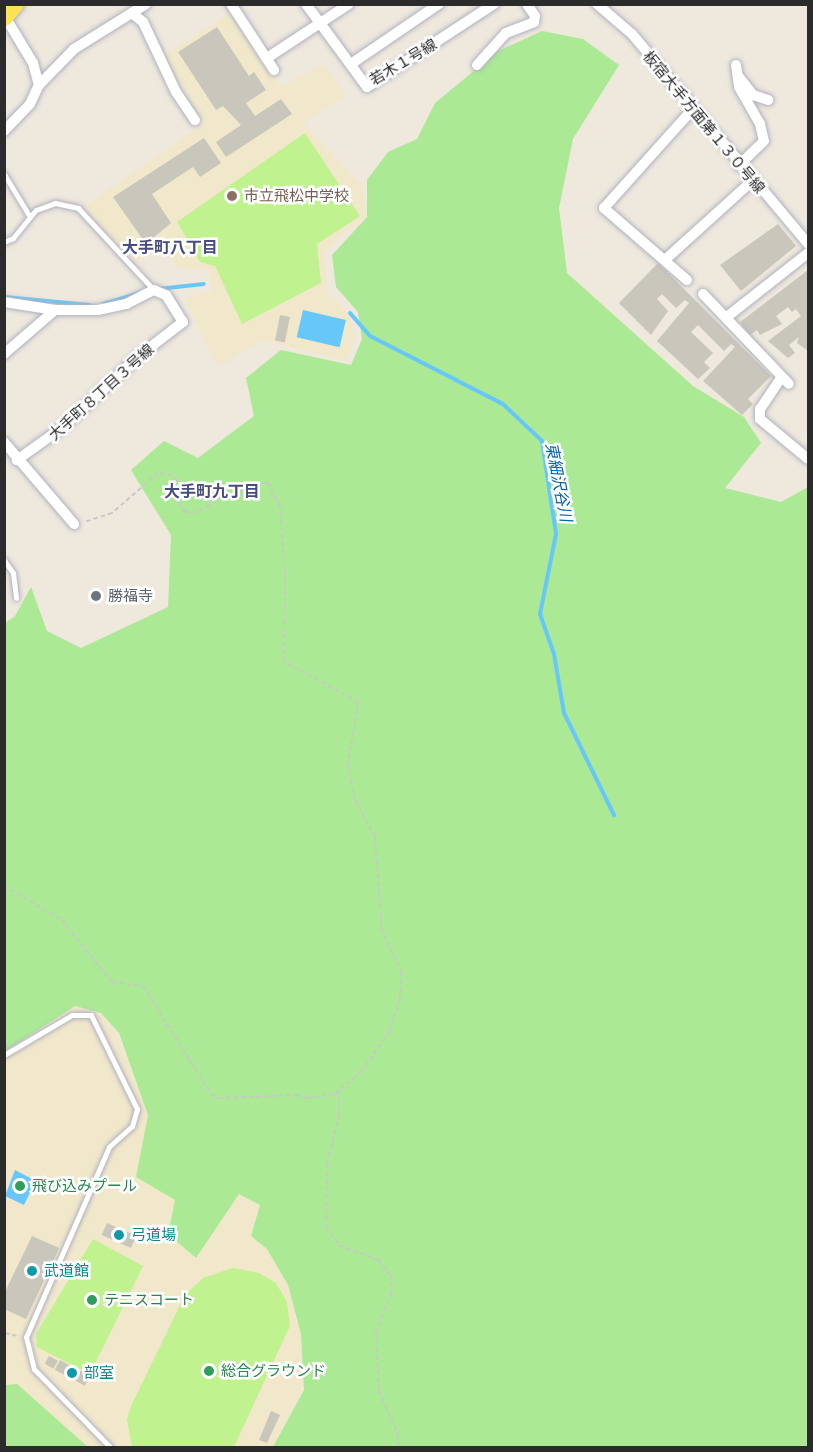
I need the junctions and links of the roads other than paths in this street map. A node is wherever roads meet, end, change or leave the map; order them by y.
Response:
1 (146, 4) edge
2 (306, 4) edge
3 (349, 4) edge
4 (440, 4) edge
5 (494, 4) edge
6 (527, 4) edge
7 (597, 4) edge
8 (236, 6) edge
9 (7, 13) edge
10 (132, 13) junction
11 (320, 23) junction
12 (267, 58) junction
13 (351, 64) junction
14 (477, 65) dead end
15 (274, 70) dead end
16 (39, 85) junction
17 (768, 100) dead end
18 (692, 110) junction
19 (195, 120) dead end
20 (4, 131) edge
21 (739, 165) junction
22 (4, 174) edge
23 (752, 181) junction
24 (30, 217) junction
25 (4, 242) edge
26 (808, 244) edge
27 (808, 253) edge
28 (666, 259) junction
29 (687, 280) dead end
30 (151, 286) junction
31 (704, 294) dead end
32 (4, 302) edge
33 (55, 310) junction
34 (728, 316) junction
35 (4, 354) edge
36 (4, 442) edge
37 (808, 459) edge
38 (17, 460) junction
39 (74, 524) road end
40 (4, 560) edge
41 (16, 598) dead end
42 (4, 1055) edge
43 (111, 1448) edge

1 - 10 street
2 - 11 street, 若木１号線
3 - 11 street
4 - 13 street
5 - 13 street, 若木１号線
6 - 14 street
7 - 18 street, 板宿大手方面第１３０号線
8 - 12 street
9 - 16 street
10 - 16 street
10 - 19 street
11 - 12 street
11 - 13 street, 若木１号線
12 - 15 street
16 - 20 street
17 - 21 street
18 - 21 street, 板宿大手方面第１３０号線
18 - 28 street
21 - 23 street, 板宿大手方面第１３０号線
22 - 24 lane
23 - 26 street, 板宿大手方面第１３０号線
23 - 28 street
24 - 25 lane
24 - 30 lane
27 - 34 street
28 - 29 street
30 - 33 street
30 - 38 street, 大手町８丁目３号線
31 - 34 street
32 - 33 street
33 - 35 street
34 - 37 street
36 - 38 street
38 - 39 street
40 - 41 lane
42 - 43 lane

